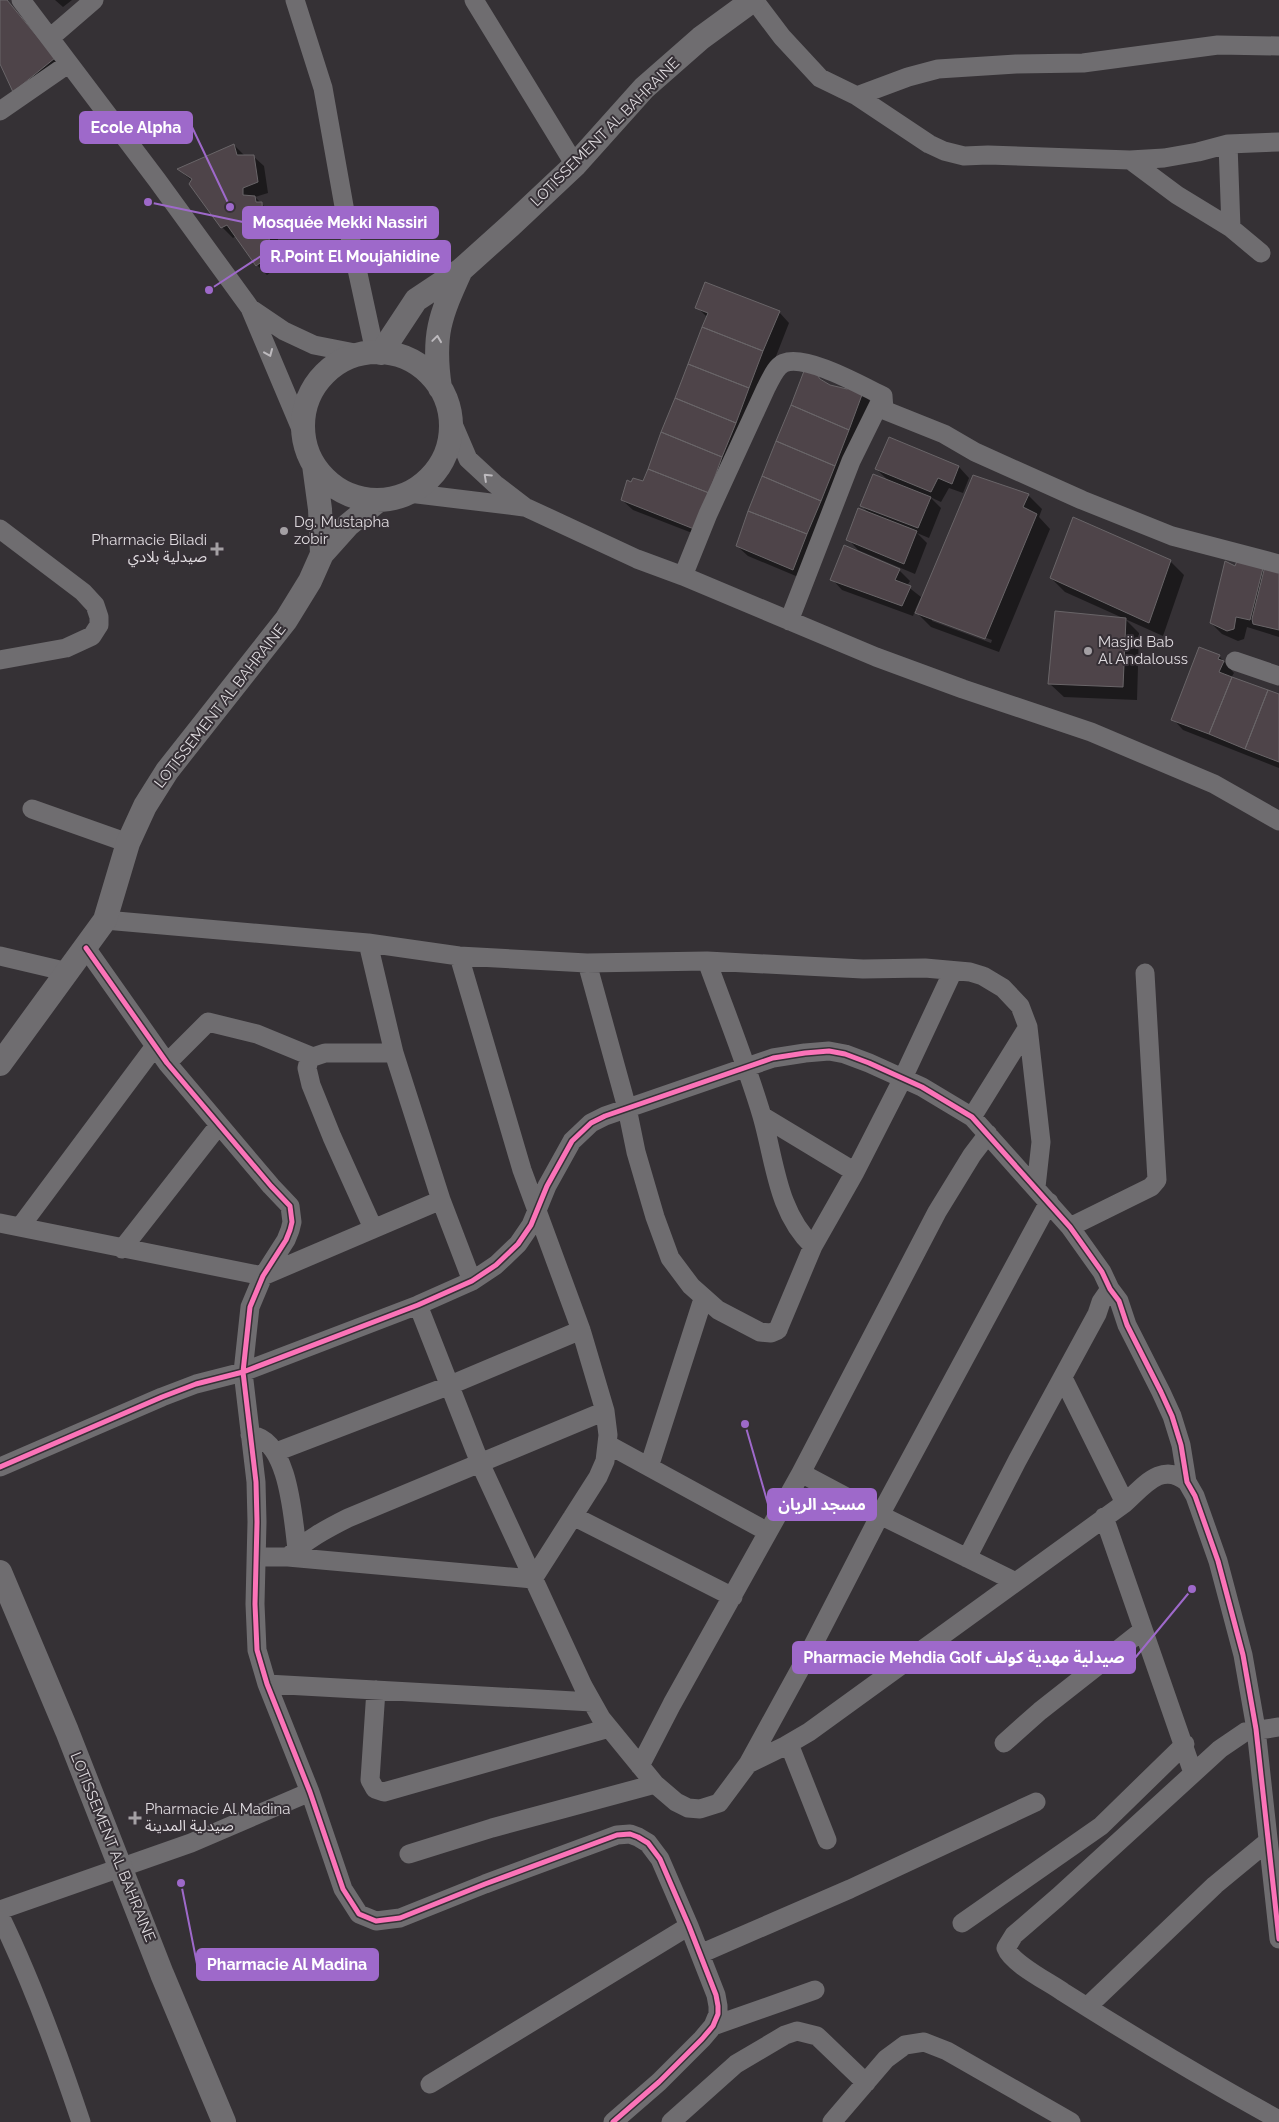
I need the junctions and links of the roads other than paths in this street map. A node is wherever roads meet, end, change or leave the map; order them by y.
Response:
1 (21, 0) edge
2 (94, 0) edge
3 (295, 0) edge
4 (474, 0) edge
5 (757, 5) edge
6 (50, 38) junction
7 (1279, 46) edge
8 (68, 64) junction
9 (857, 96) junction
10 (0, 111) edge
11 (1279, 142) edge
12 (1228, 144) junction
13 (1130, 160) junction
14 (575, 165) junction
15 (1231, 228) junction
16 (1261, 253) dead end
17 (461, 270) junction
18 (250, 308) junction
19 (372, 353) junction
20 (440, 388) junction
21 (883, 396) junction
22 (450, 417) junction
23 (304, 436) junction
24 (314, 465) junction
25 (409, 493) junction
26 (379, 500) junction
27 (525, 507) junction
28 (0, 530) edge
29 (322, 554) junction
30 (1279, 564) edge
31 (683, 576) junction
32 (789, 620) junction
33 (0, 660) edge
34 (1236, 661) dead end
35 (1279, 676) edge
36 (32, 809) dead end
37 (1279, 821) edge
38 (128, 843) junction
39 (105, 920) junction
40 (368, 943) junction
41 (86, 948) junction
42 (0, 956) edge
43 (459, 956) junction
44 (707, 961) junction
45 (587, 963) junction
46 (952, 971) junction
47 (68, 972) junction
48 (1145, 973) dead end
49 (1028, 1027) junction
50 (155, 1046) junction
51 (394, 1053) junction
52 (313, 1057) junction
53 (167, 1063) junction
54 (0, 1064) edge
55 (745, 1068) junction
56 (902, 1080) junction
57 (627, 1108) junction
58 (762, 1116) junction
59 (972, 1117) junction
60 (219, 1125) junction
61 (988, 1134) junction
62 (855, 1172) junction
63 (1036, 1187) junction
64 (441, 1200) junction
65 (1049, 1202) junction
66 (536, 1208) junction
67 (0, 1223) edge
68 (20, 1227) junction
69 (1070, 1227) junction
70 (373, 1228) junction
71 (813, 1246) junction
72 (122, 1249) junction
73 (263, 1276) junction
74 (472, 1280) junction
75 (1110, 1289) junction
76 (703, 1299) junction
77 (418, 1305) junction
78 (581, 1330) junction
79 (243, 1372) junction
80 (1062, 1378) junction
81 (448, 1386) junction
82 (605, 1411) junction
83 (250, 1435) junction
84 (608, 1444) junction
85 (276, 1452) junction
86 (480, 1463) junction
87 (0, 1467) edge
88 (649, 1467) junction
89 (801, 1473) junction
90 (1187, 1482) junction
91 (1125, 1503) junction
92 (880, 1515) junction
93 (573, 1516) junction
94 (1104, 1517) junction
95 (768, 1532) junction
96 (292, 1553) junction
97 (257, 1557) junction
98 (967, 1558) junction
99 (0, 1572) edge
100 (533, 1579) junction
101 (1016, 1582) junction
102 (733, 1597) junction
103 (1143, 1630) junction
104 (267, 1684) junction
105 (376, 1690) junction
106 (592, 1702) junction
107 (1279, 1727) edge
108 (609, 1728) junction
109 (1256, 1730) junction
110 (1004, 1743) dead end
111 (789, 1744) junction
112 (1184, 1744) junction
113 (748, 1764) junction
114 (640, 1766) junction
115 (1193, 1773) junction
116 (655, 1784) junction
117 (310, 1792) junction
118 (1036, 1802) dead end
119 (827, 1840) dead end
120 (1267, 1842) junction
121 (409, 1854) dead end
122 (122, 1867) junction
123 (0, 1910) edge
124 (0, 1916) edge
125 (962, 1923) dead end
126 (689, 1926) junction
127 (1279, 1939) edge
128 (700, 1954) junction
129 (815, 1990) dead end
130 (1087, 2007) junction
131 (713, 2026) junction
132 (866, 2083) junction
133 (430, 2084) dead end
134 (1279, 2120) edge
135 (81, 2122) edge
136 (224, 2122) edge
137 (614, 2122) edge
138 (671, 2122) edge
139 (832, 2122) edge
140 (1071, 2122) edge

1 - 6 street
2 - 6 street
3 - 19 street
4 - 14 street
5 - 9 street
5 - 14 street, LOTISSEMENT AL BAHRAINE
6 - 8 street
7 - 9 street
8 - 10 street
8 - 18 street
9 - 13 street
11 - 12 street
12 - 13 street
12 - 15 street
13 - 15 street
14 - 17 street, LOTISSEMENT AL BAHRAINE
15 - 16 street
17 - 19 street, LOTISSEMENT AL BAHRAINE
20 -> 17 street, LOTISSEMENT AL BAHRAINE
18 - 19 street
18 -> 23 street
19 - 20 street
19 - 23 street
20 - 22 street
21 - 30 street
21 - 31 street
21 - 32 street
22 - 25 street
27 -> 22 street
23 - 24 street
24 - 26 street
24 - 29 street, LOTISSEMENT AL BAHRAINE
25 - 26 street
25 - 27 street
26 - 29 street, LOTISSEMENT AL BAHRAINE
27 - 31 street
28 - 33 street
29 - 38 street, LOTISSEMENT AL BAHRAINE
31 - 32 street
32 - 37 street
34 - 35 street
36 - 38 street
38 - 39 street, LOTISSEMENT AL BAHRAINE
39 - 40 street
39 - 41 street, LOTISSEMENT AL BAHRAINE
40 - 43 street
40 - 51 street
41 - 47 street, LOTISSEMENT AL BAHRAINE
41 - 50 street
42 - 47 street
43 - 45 street
43 - 66 street
44 - 45 street
44 - 46 street
44 - 55 street
45 - 57 street
46 - 49 street
46 - 56 street
47 - 54 street, LOTISSEMENT AL BAHRAINE
48 - 69 street
49 - 59 street
49 - 63 street
50 - 53 street
50 - 68 street
51 - 52 street
51 - 64 street
52 - 53 street
52 - 70 street
53 - 60 street
55 - 56 street
55 - 57 street
55 - 58 street
56 - 59 street
56 - 62 street
57 - 66 street
57 - 76 street
58 - 62 street
58 - 71 street
59 - 61 street
60 - 72 street
60 - 73 street
61 - 63 street
61 - 89 street
62 - 71 street
63 - 65 street
64 - 70 street
64 - 74 street
65 - 69 street
65 - 92 street
66 - 74 street
66 - 78 street
67 - 68 street
68 - 72 street
69 - 75 street
70 - 73 street
71 - 76 street
72 - 73 street
73 - 79 street
74 - 77 street
75 - 80 street
75 - 90 street
76 - 88 street
77 - 79 street
77 - 81 street
78 - 81 street
78 - 82 street
79 - 83 street
79 - 87 street
80 - 91 street
80 - 98 street
81 - 85 street
81 - 86 street
82 - 84 street
82 - 86 street
83 - 85 street
83 - 97 street
84 - 88 street
84 - 93 street
85 - 96 street
86 - 96 street
86 - 100 street
88 - 95 street
89 - 92 street
89 - 95 street
90 - 91 street
90 - 109 street
91 - 94 street
92 - 98 street
92 - 113 street
93 - 100 street
93 - 102 street
94 - 101 street
94 - 103 street
95 - 102 street
96 - 97 street
96 - 100 street
97 - 104 street
98 - 101 street
99 - 122 street, LOTISSEMENT AL BAHRAINE
100 - 106 street
101 - 111 street
102 - 114 street
103 - 110 street
103 - 112 street
104 - 105 street
104 - 117 street
105 - 106 street
105 - 108 street
106 - 108 street
107 - 109 street
108 - 114 street
109 - 115 street
109 - 120 street
111 - 113 street
111 - 119 street
112 - 115 street
112 - 125 street
113 - 116 street
114 - 116 street
115 - 130 street
116 - 121 street
117 - 122 street
117 - 126 street
118 - 128 street
120 - 127 street
120 - 130 street
122 - 123 street
122 - 136 street, LOTISSEMENT AL BAHRAINE
124 - 135 street
126 - 128 street
126 - 133 street
128 - 131 street
129 - 131 street
130 - 134 street
131 - 137 street
132 - 138 street
132 - 139 street
132 - 140 street

